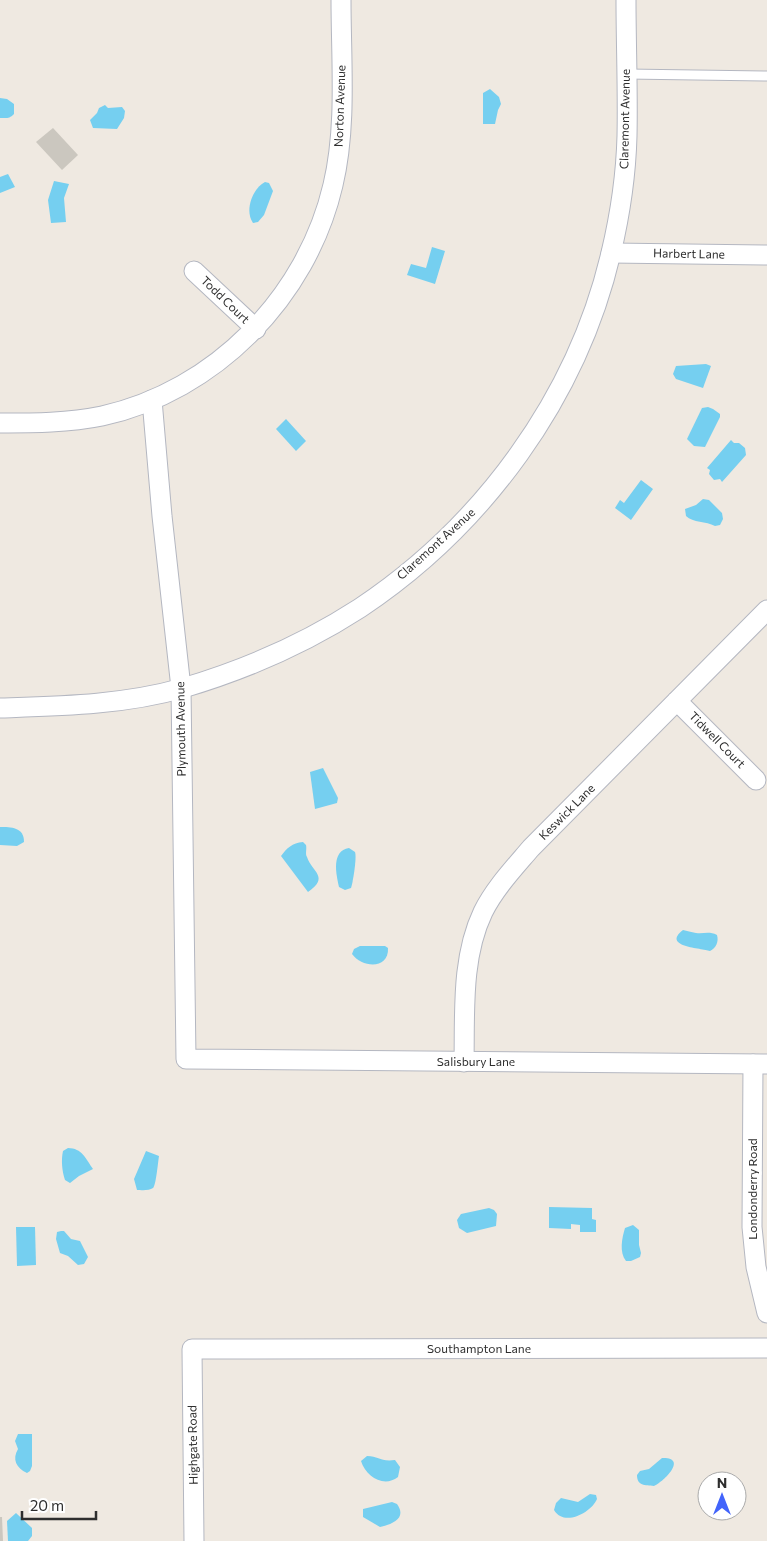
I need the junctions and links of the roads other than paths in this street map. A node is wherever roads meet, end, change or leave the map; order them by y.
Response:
1 (341, 0) edge
2 (626, 0) edge
3 (627, 74) junction
4 (767, 76) edge
5 (611, 253) junction
6 (767, 255) edge
7 (194, 271) dead end
8 (256, 330) junction
9 (152, 400) junction
10 (0, 423) edge
11 (767, 610) edge
12 (181, 688) junction
13 (677, 701) junction
14 (0, 708) edge
15 (756, 780) dead end
16 (186, 1059) joint
17 (464, 1062) junction
18 (760, 1064) edge
19 (767, 1312) edge
20 (767, 1348) edge
21 (192, 1349) joint
22 (194, 1541) edge

1 - 8 street, Norton Avenue
2 - 3 street, Claremont Avenue
3 - 4 lane
3 - 5 street, Claremont Avenue
5 - 6 street, Harbert Lane
5 - 12 street, Claremont Avenue
7 - 8 street, Todd Court
8 - 9 street, Norton Avenue
9 - 10 street, Norton Avenue
9 - 12 street, Plymouth Avenue
11 - 13 street, Keswick Lane
12 - 14 street, Claremont Avenue
12 - 16 street, Plymouth Avenue
13 - 15 street, Tidwell Court
13 - 17 street, Keswick Lane
16 - 17 street, Salisbury Lane
17 - 18 street, Salisbury Lane
18 - 19 street, Londonderry Road
20 - 21 street, Southampton Lane
21 - 22 street, Highgate Road

